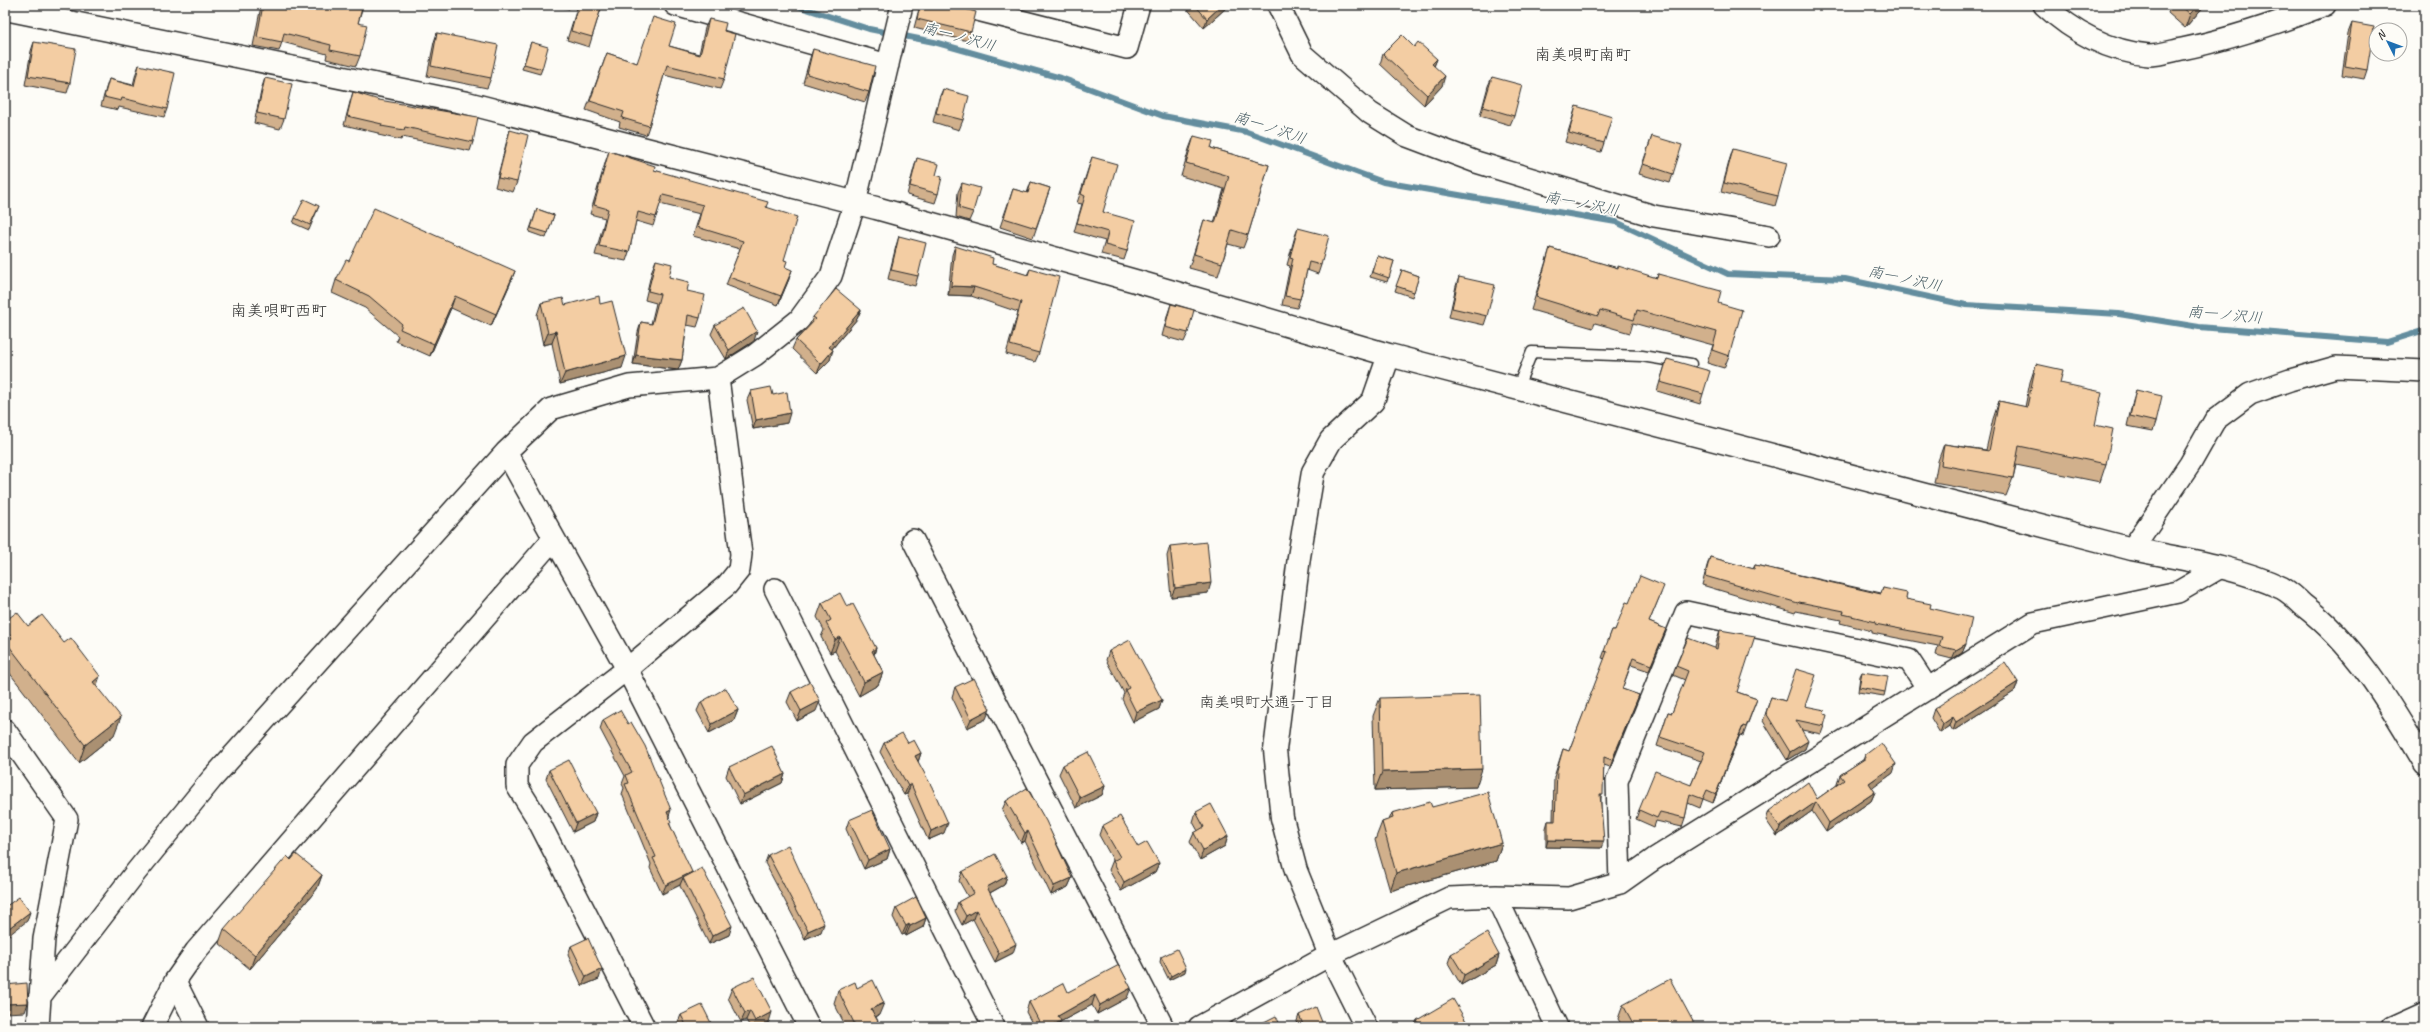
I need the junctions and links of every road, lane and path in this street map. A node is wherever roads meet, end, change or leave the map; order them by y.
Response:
1 (675, 5) edge
2 (958, 5) edge
3 (1139, 5) edge
4 (1278, 5) edge
5 (2044, 5) edge
6 (2325, 5) edge
7 (5, 9) edge
8 (901, 12) edge
9 (890, 58) junction
10 (855, 203) junction
11 (1769, 236) dead end
12 (1389, 355) junction
13 (1691, 364) edge
14 (2425, 371) edge
15 (718, 378) junction
16 (1517, 389) junction
17 (506, 452) junction
18 (554, 538) junction
19 (913, 540) dead end
20 (2132, 549) junction
21 (2221, 567) junction
22 (776, 589) dead end
23 (627, 669) junction
24 (1928, 689) junction
25 (5, 730) edge
26 (2425, 763) edge
27 (1620, 883) junction
28 (1496, 896) junction
29 (1330, 955) junction
30 (175, 981) junction
31 (39, 998) junction
32 (2425, 1012) edge
33 (38, 1027) edge
34 (152, 1027) edge
35 (198, 1027) edge
36 (644, 1027) edge
37 (810, 1027) edge
38 (994, 1027) edge
39 (1163, 1027) edge
40 (1199, 1027) edge
41 (1366, 1027) edge
42 (1557, 1027) edge
43 (2392, 1027) edge

1 - 9 street
2 - 3 street
4 - 11 street
5 - 6 street
7 - 10 street
8 - 9 street
9 - 10 street
10 - 12 street
10 - 15 street
12 - 16 street
12 - 29 street
13 - 16 lane
14 - 20 street
15 - 17 street
15 - 23 street
16 - 20 street
17 - 18 street
17 - 31 street
18 - 23 street
18 - 30 street
19 - 39 street
20 - 21 street
21 - 24 street
21 - 26 street
22 - 38 street
23 - 36 street
23 - 37 street
24 - 27 street
24 - 27 street
25 - 31 street
27 - 28 street
28 - 29 street
28 - 42 street
29 - 40 street
29 - 41 street
30 - 34 street
30 - 35 street
31 - 33 street
32 - 43 street

